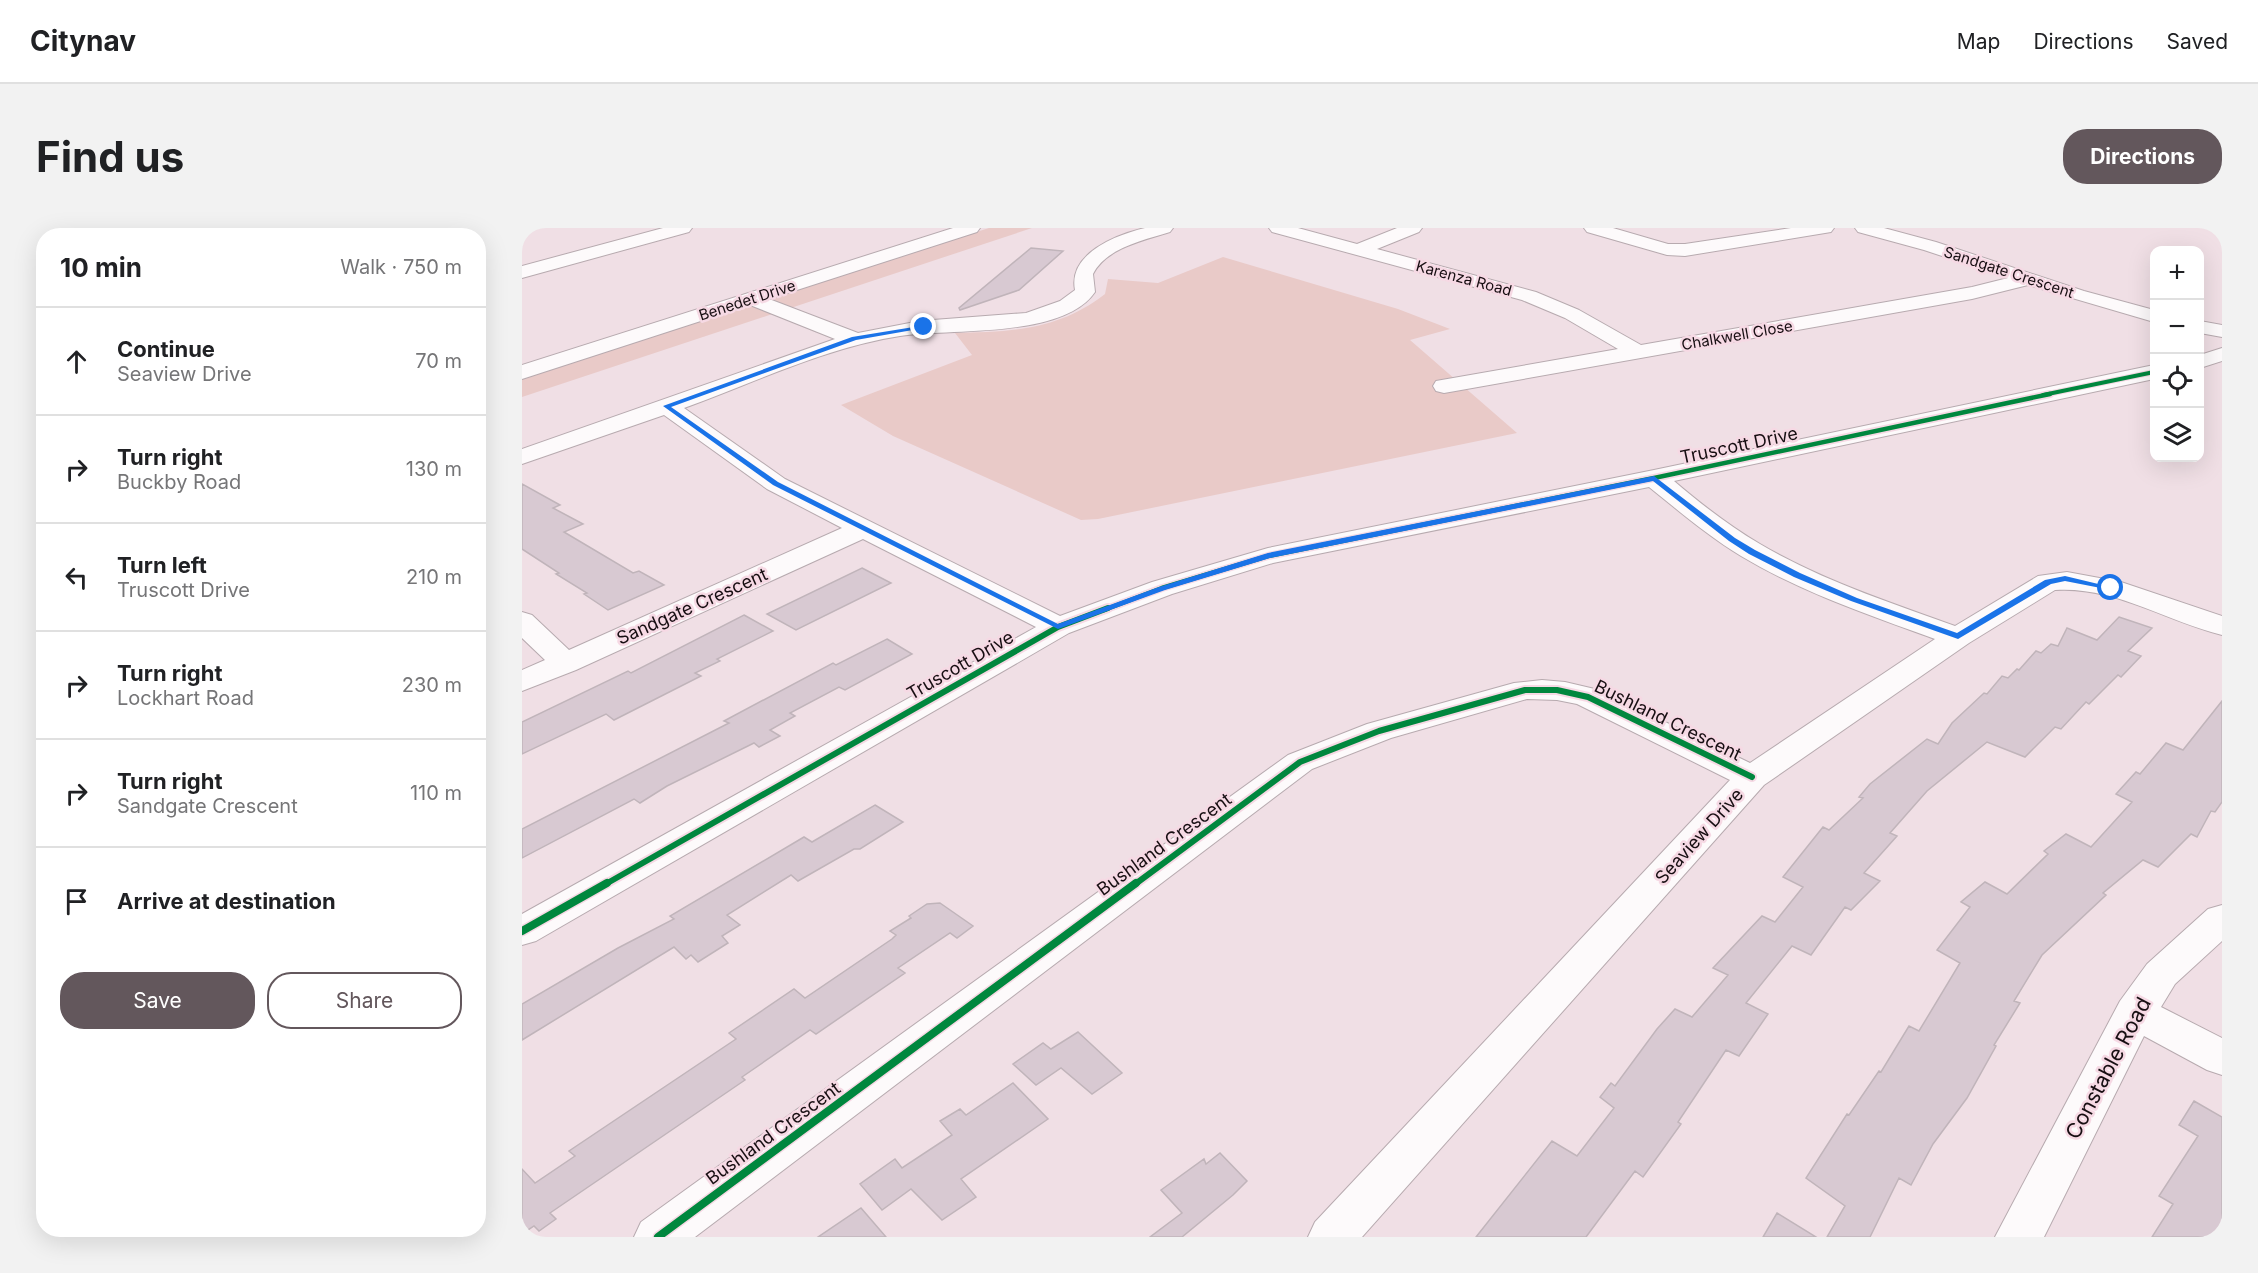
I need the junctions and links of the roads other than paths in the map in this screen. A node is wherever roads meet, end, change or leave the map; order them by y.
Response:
1 (683, 228) edge
2 (971, 228) edge
3 (1164, 228) edge
4 (1278, 228) edge
5 (1413, 228) edge
6 (1593, 228) edge
7 (1825, 228) edge
8 (1864, 228) edge
9 (1358, 250) junction
10 (522, 272) edge
11 (2030, 279) junction
12 (751, 299) junction
13 (2150, 315) edge
14 (2204, 328) edge
15 (2222, 331) edge
16 (855, 339) junction
17 (1639, 353) junction
18 (2222, 354) edge
19 (2204, 360) edge
20 (522, 372) edge
21 (2150, 373) edge
22 (1444, 386) dead end
23 (666, 406) junction
24 (522, 457) edge
25 (1654, 478) junction
26 (862, 529) junction
27 (522, 621) edge
28 (2222, 626) edge
29 (1058, 627) junction
30 (1958, 636) junction
31 (565, 663) junction
32 (522, 682) edge
33 (1752, 777) junction
34 (2222, 919) edge
35 (522, 931) edge
36 (2135, 1012) junction
37 (2222, 1058) edge
38 (658, 1237) edge
39 (1332, 1237) edge
40 (2019, 1237) edge

1 - 10 street
2 - 12 street, Benedet Drive
3 - 16 street
4 - 9 street, Karenza Road
5 - 9 street
6 - 7 street
8 - 11 street, Sandgate Crescent
9 - 17 street, Karenza Road
11 - 13 street, Sandgate Crescent
11 - 17 street, Chalkwell Close
12 - 16 street
12 - 20 street, Benedet Drive
14 - 15 street
16 - 23 street
17 - 22 street, Chalkwell Close
18 - 19 street
21 - 25 street, Truscott Drive
23 - 24 street
23 - 26 street
25 - 29 street, Truscott Drive
25 - 30 street
26 - 29 street
26 - 31 street, Sandgate Crescent
27 - 31 street
28 - 30 street, Seaview Drive
29 - 35 street, Truscott Drive
30 - 33 street, Seaview Drive
31 - 32 street, Sandgate Crescent
33 - 38 street, Bushland Crescent
33 - 39 street, Seaview Drive
34 - 36 street, Constable Road
36 - 37 street
36 - 40 street, Constable Road

